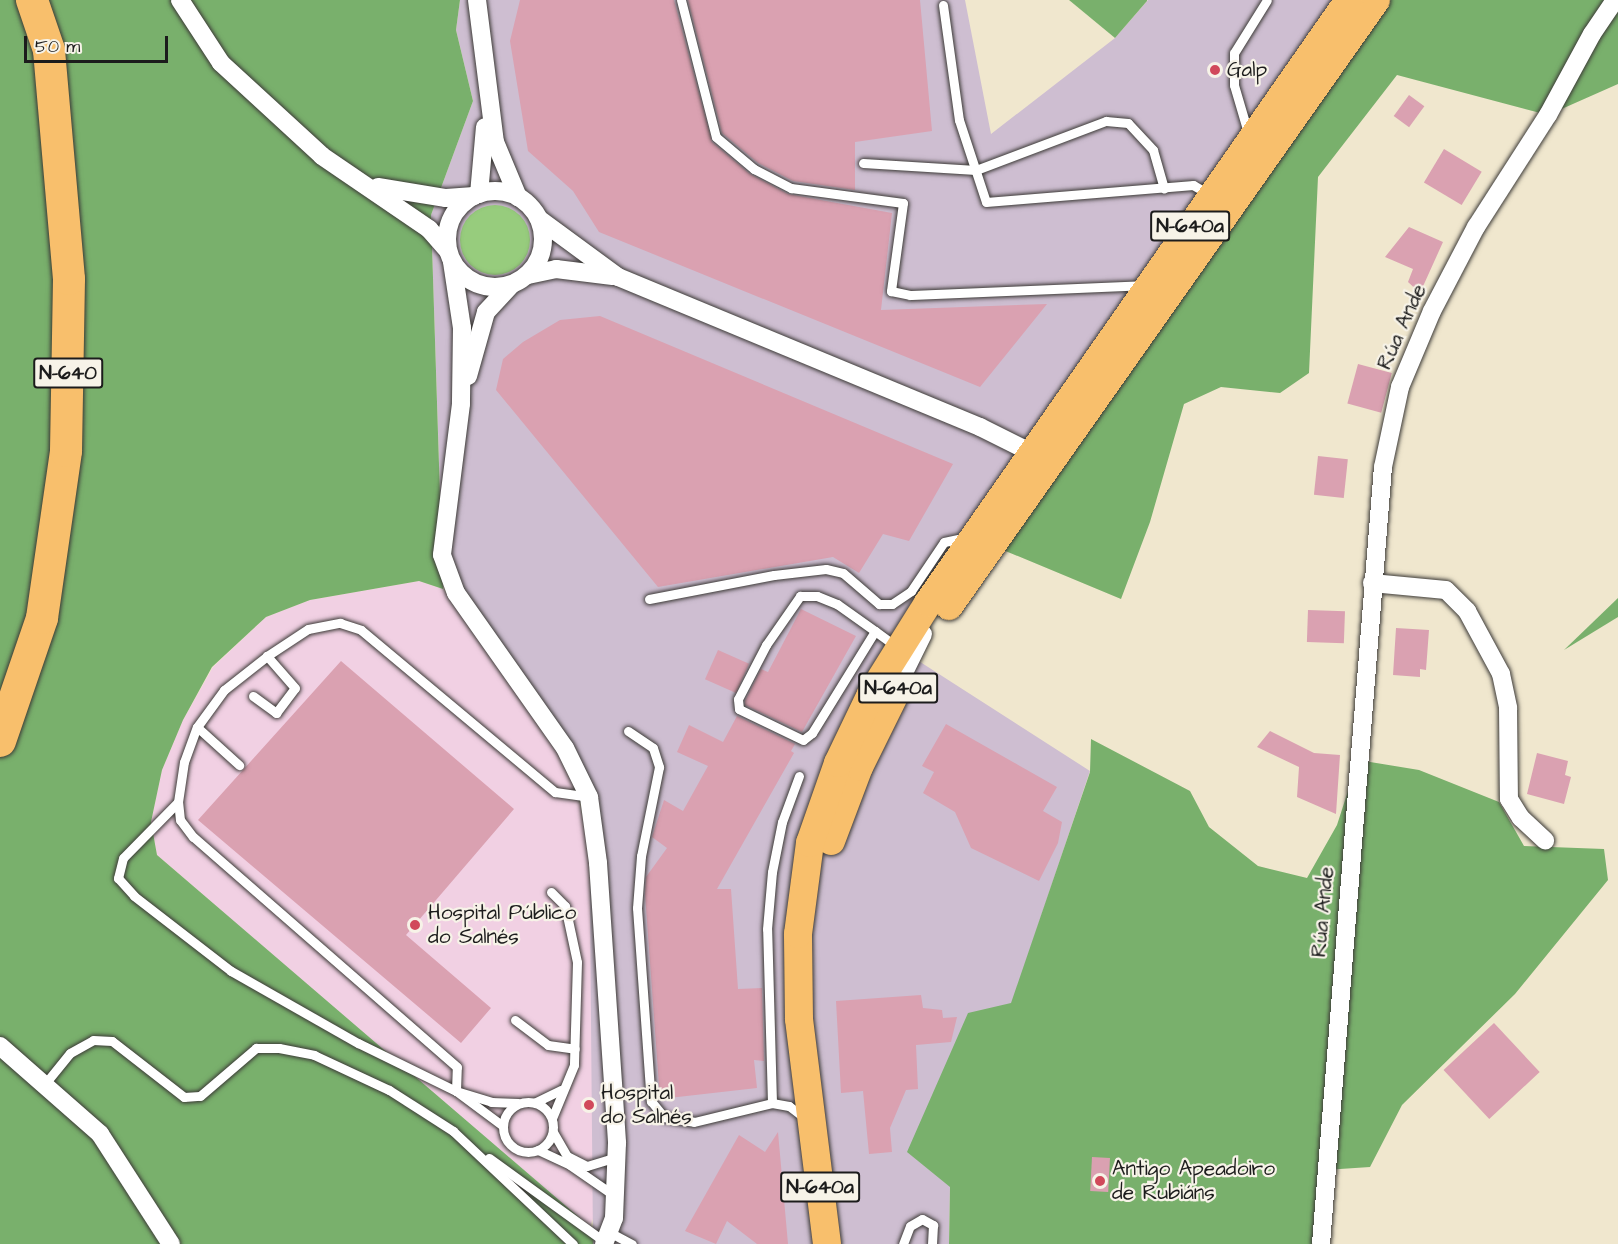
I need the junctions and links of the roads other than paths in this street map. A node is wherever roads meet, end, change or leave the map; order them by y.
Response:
1 (32, 0) edge
2 (180, 0) edge
3 (477, 0) edge
4 (681, 0) edge
5 (1267, 0) edge
6 (1349, 0) edge
7 (1376, 0) edge
8 (1615, 0) edge
9 (943, 5) dead end
10 (486, 77) junction
11 (1250, 141) junction
12 (863, 163) dead end
13 (975, 170) junction
14 (365, 183) junction
15 (1164, 188) junction
16 (476, 195) junction
17 (1212, 196) junction
18 (518, 197) junction
19 (539, 219) junction
20 (450, 257) junction
21 (528, 275) junction
22 (618, 277) junction
23 (511, 285) junction
24 (1149, 285) junction
25 (1157, 311) junction
26 (461, 404) junction
27 (1030, 452) junction
28 (972, 537) junction
29 (1372, 583) junction
30 (649, 599) dead end
31 (875, 631) junction
32 (900, 649) junction
33 (267, 656) junction
34 (253, 696) dead end
35 (888, 705) junction
36 (197, 727) junction
37 (628, 730) dead end
38 (0, 741) edge
39 (239, 765) dead end
40 (799, 776) dead end
41 (589, 798) junction
42 (178, 802) junction
43 (1545, 840) dead end
44 (551, 892) dead end
45 (515, 1020) dead end
46 (0, 1046) edge
47 (575, 1049) junction
48 (44, 1085) junction
49 (456, 1090) junction
50 (561, 1090) junction
51 (536, 1102) junction
52 (518, 1103) junction
53 (771, 1103) junction
54 (552, 1118) junction
55 (503, 1126) junction
56 (814, 1129) junction
57 (553, 1132) junction
58 (538, 1150) junction
59 (479, 1152) junction
60 (616, 1157) junction
61 (615, 1196) junction
62 (606, 1239) edge
63 (171, 1244) edge
64 (573, 1244) edge
65 (632, 1244) edge
66 (827, 1244) edge
67 (903, 1244) edge
68 (932, 1244) edge
69 (1321, 1244) edge

1 - 38 highway, N-640
2 - 14 street
3 - 10 street
4 - 24 lane
5 - 11 lane
6 - 11 main road, N-640a
7 - 25 main road, N-640a
8 - 29 street, Rúa Ande
9 - 13 lane
10 - 16 street
10 - 18 street
11 - 17 main road, N-640a
12 - 13 lane
13 - 15 lane
13 - 15 lane
14 - 16 street
14 - 20 street
15 - 17 lane
16 - 18 street
16 - 20 street
17 - 24 main road, N-640a
18 - 19 street
19 - 21 street
19 - 22 street
20 - 23 street
20 - 26 street
21 - 22 street
21 - 23 street
22 - 27 street
23 - 26 street
24 - 27 main road, N-640a
25 - 27 street
25 - 35 main road, N-640a
26 - 41 street
27 - 28 main road, N-640a
27 - 35 street
28 - 30 lane
28 - 32 main road, N-640a
29 - 43 street
29 - 69 street, Rúa Ande
31 - 31 lane
31 - 32 lane
32 - 56 main road, N-640a
33 - 34 lane
33 - 36 lane
33 - 41 lane
35 - 56 main road, N-640a
36 - 39 lane
36 - 42 lane
37 - 53 lane
40 - 53 lane
41 - 60 street
42 - 49 lane
42 - 49 lane
44 - 47 lane
45 - 47 lane
46 - 48 street
47 - 50 lane
48 - 59 lane
48 - 63 street
49 - 52 lane
49 - 55 lane
50 - 51 lane
50 - 54 lane
51 - 52 lane
51 - 54 lane
52 - 55 lane
53 - 56 lane
54 - 57 lane
55 - 58 lane
56 - 66 main road, N-640a
57 - 58 lane
57 - 60 lane
58 - 61 lane
59 - 62 lane
59 - 64 lane
60 - 61 street
61 - 62 street
62 - 65 lane
67 - 68 lane

